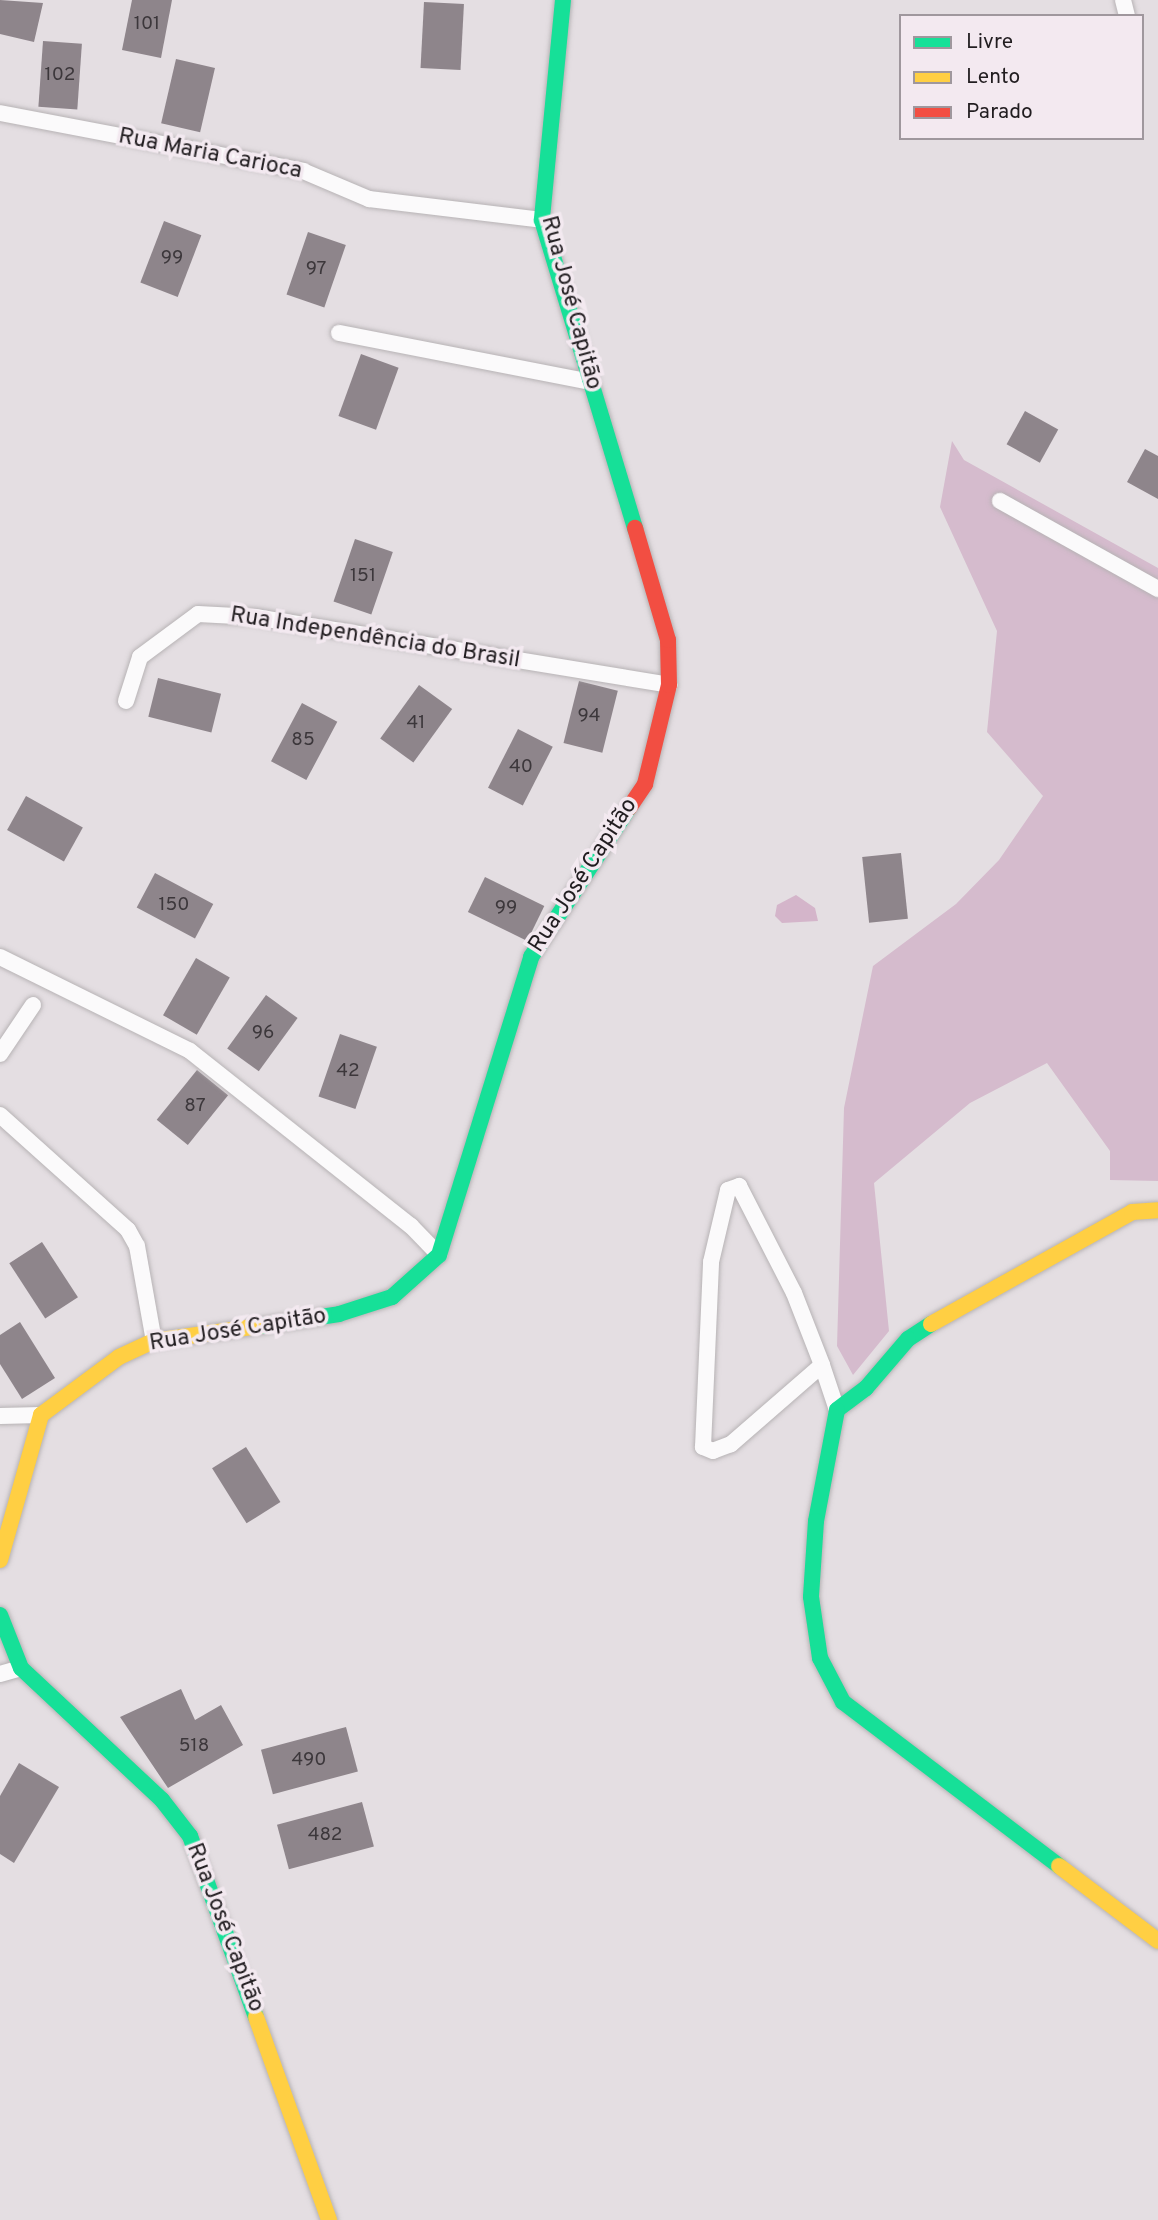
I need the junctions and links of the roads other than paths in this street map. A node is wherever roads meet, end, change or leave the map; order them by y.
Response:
1 (563, 0) edge
2 (0, 113) edge
3 (542, 220) junction
4 (340, 333) dead end
5 (591, 382) junction
6 (1000, 501) dead end
7 (1158, 589) edge
8 (669, 685) junction
9 (126, 701) dead end
10 (0, 957) edge
11 (33, 1005) dead end
12 (0, 1054) edge
13 (0, 1115) edge
14 (1158, 1210) edge
15 (439, 1255) junction
16 (153, 1340) junction
17 (822, 1365) junction
18 (837, 1410) junction
19 (41, 1415) junction
20 (0, 1416) edge
21 (0, 1560) edge
22 (0, 1615) edge
23 (21, 1668) junction
24 (0, 1674) edge
25 (1158, 1941) edge
26 (329, 2220) edge

1 - 3 street, Rua José Capitão
2 - 3 street, Rua Maria Carioca
3 - 5 street, Rua José Capitão
4 - 5 street
5 - 8 street, Rua José Capitão
6 - 7 street
8 - 9 street, Rua Independência do Brasil
8 - 15 street, Rua José Capitão
10 - 15 street
11 - 12 street
13 - 16 street
14 - 18 street
15 - 16 street, Rua José Capitão
16 - 19 street, Rua José Capitão
17 - 17 street
17 - 18 street
18 - 25 street
19 - 20 street
19 - 21 street
22 - 23 street, Rua José Capitão
23 - 24 street
23 - 26 street, Rua José Capitão

